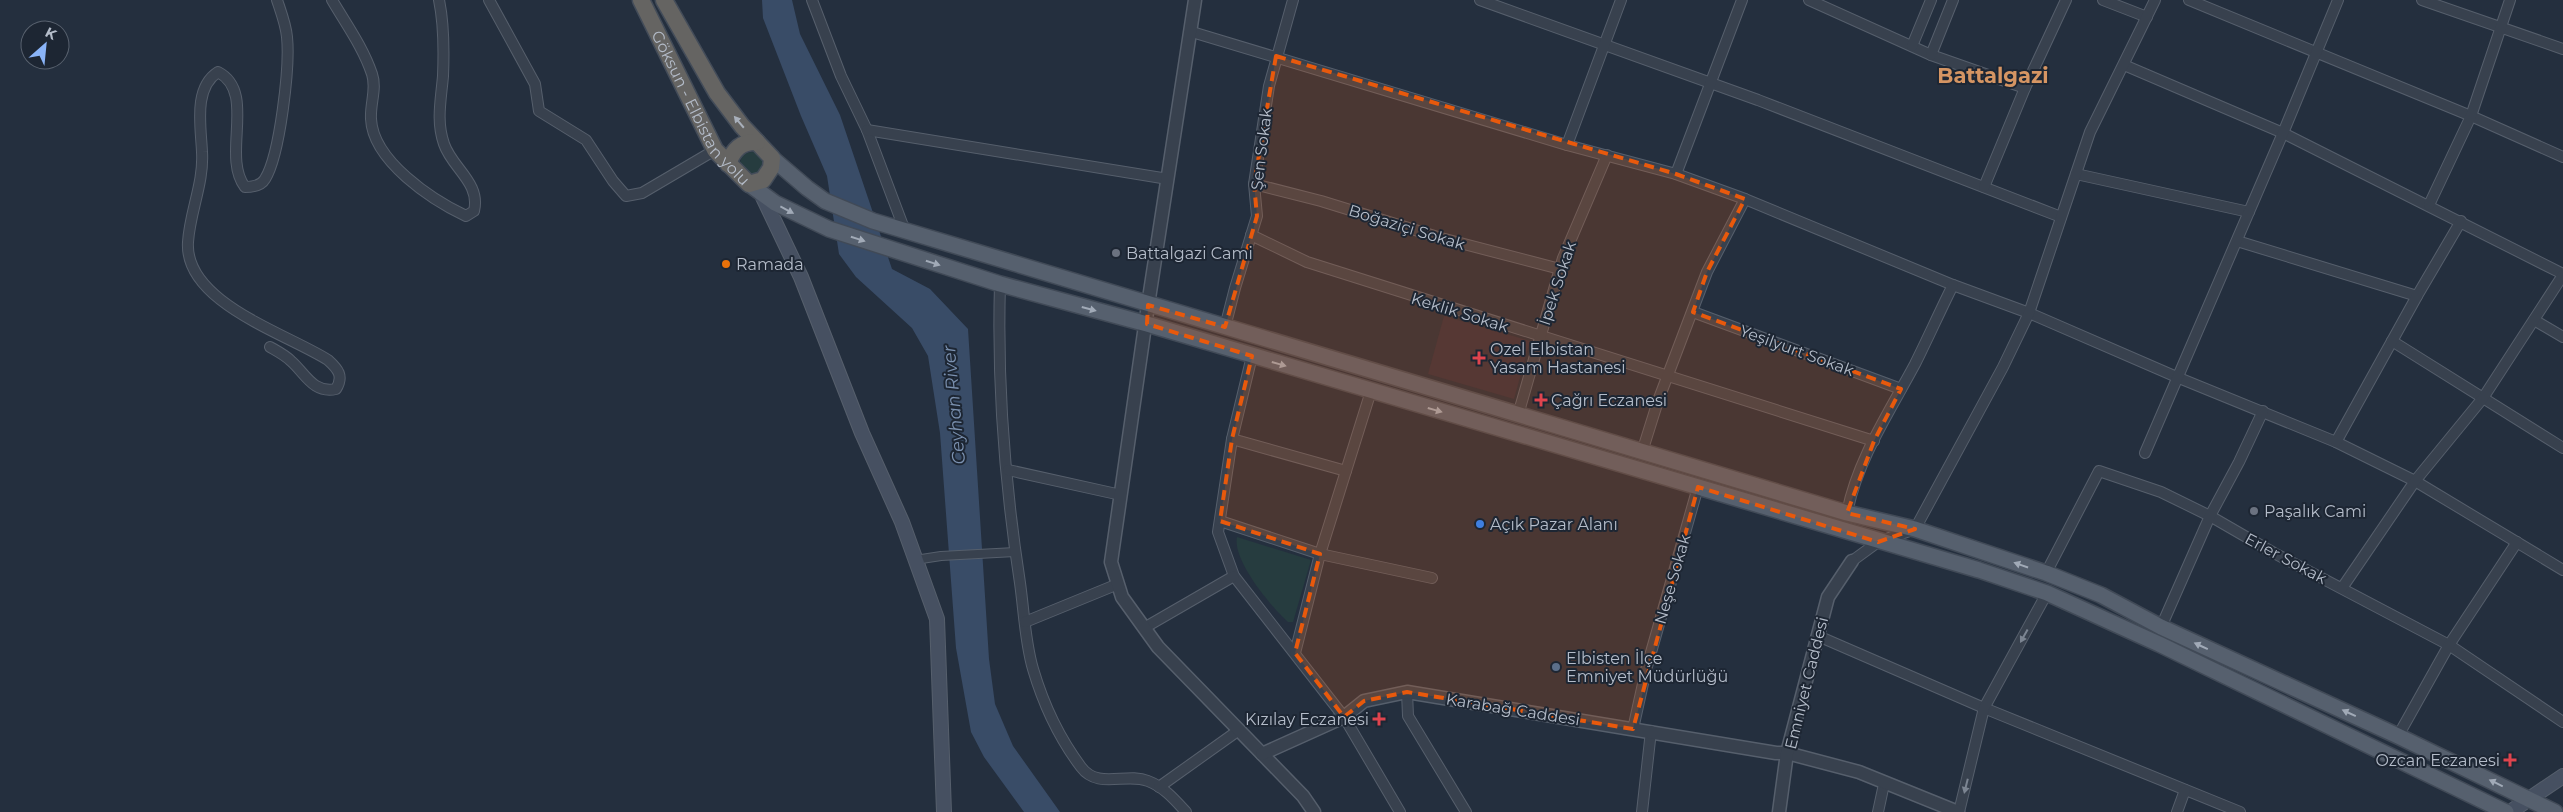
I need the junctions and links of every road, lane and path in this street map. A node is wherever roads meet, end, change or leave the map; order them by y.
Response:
1 (278, 0) edge
2 (332, 0) edge
3 (439, 0) edge
4 (489, 0) edge
5 (641, 0) edge
6 (664, 0) edge
7 (812, 0) edge
8 (1195, 0) edge
9 (1293, 0) edge
10 (1480, 0) edge
11 (1621, 0) edge
12 (1742, 0) edge
13 (1809, 0) edge
14 (1931, 0) edge
15 (1953, 0) edge
16 (2066, 0) edge
17 (2104, 0) edge
18 (2155, 0) edge
19 (2189, 0) edge
20 (2338, 0) edge
21 (2422, 0) edge
22 (2510, 0) edge
23 (2147, 17) junction
24 (2500, 27) junction
25 (1192, 32) junction
26 (1604, 44) junction
27 (1912, 46) junction
28 (2563, 48) edge
29 (2318, 52) junction
30 (1931, 55) junction
31 (1276, 56) junction
32 (2124, 65) junction
33 (1710, 82) junction
34 (2025, 88) junction
35 (2471, 116) junction
36 (867, 130) junction
37 (2283, 134) junction
38 (757, 142) junction
39 (1567, 145) junction
40 (715, 150) junction
41 (1607, 155) junction
42 (2563, 156) edge
43 (772, 158) junction
44 (728, 164) junction
45 (1676, 174) junction
46 (2076, 174) junction
47 (1168, 179) junction
48 (1254, 184) junction
49 (1984, 187) junction
50 (755, 189) junction
51 (1744, 199) junction
52 (2429, 205) junction
53 (2249, 212) junction
54 (2061, 217) junction
55 (2461, 221) junction
56 (905, 231) junction
57 (1251, 235) junction
58 (2237, 241) junction
59 (1560, 269) junction
60 (2563, 274) edge
61 (1000, 284) junction
62 (1952, 285) junction
63 (2417, 296) junction
64 (1148, 305) junction
65 (1693, 312) junction
66 (2028, 313) junction
67 (2534, 320) junction
68 (1146, 324) junction
69 (1226, 327) junction
70 (1540, 336) junction
71 (2563, 338) edge
72 (2392, 341) junction
73 (270, 347) dead end
74 (1252, 356) junction
75 (1669, 376) junction
76 (2178, 378) junction
77 (1901, 389) junction
78 (1371, 391) junction
79 (2484, 398) junction
80 (2263, 411) junction
81 (1518, 415) junction
82 (1232, 439) junction
83 (1874, 441) junction
84 (2336, 442) junction
85 (2563, 448) edge
86 (1642, 452) junction
87 (2145, 453) dead end
88 (1008, 470) junction
89 (1346, 471) junction
90 (2415, 481) junction
91 (1698, 488) junction
92 (1121, 495) junction
93 (1847, 513) junction
94 (2210, 516) junction
95 (1220, 521) junction
96 (1916, 529) junction
97 (1878, 542) junction
98 (2517, 542) junction
99 (1015, 552) junction
100 (1320, 554) junction
101 (915, 560) junction
102 (1852, 561) joint
103 (2563, 570) edge
104 (2046, 574) junction
105 (1234, 576) junction
106 (1432, 578) dead end
107 (1118, 584) junction
108 (2342, 588) junction
109 (2048, 593) junction
110 (1026, 622) junction
111 (2161, 627) junction
112 (1144, 628) junction
113 (1818, 636) junction
114 (2449, 645) junction
115 (1295, 654) junction
116 (1407, 692) junction
117 (1984, 708) junction
118 (1344, 716) junction
119 (2563, 722) edge
120 (1634, 729) junction
121 (1239, 730) junction
122 (1651, 731) junction
123 (2398, 736) junction
124 (1262, 754) junction
125 (1782, 754) junction
126 (2563, 776) edge
127 (1884, 784) junction
128 (1158, 786) junction
129 (2185, 790) junction
130 (2527, 799) junction
131 (944, 812) edge
132 (1186, 812) edge
133 (1314, 812) edge
134 (1400, 812) edge
135 (1466, 812) edge
136 (1642, 812) edge
137 (1779, 812) edge
138 (1878, 812) edge
139 (1958, 812) edge
140 (2177, 812) edge
141 (2240, 812) edge
142 (2508, 812) edge
143 (2556, 812) edge

1 - 73 street
2 - 3 street
4 - 40 street
5 - 40 highway, Göksun - Elbistan yolu
38 -> 6 highway, Göksun - Elbistan yolu
7 - 36 street
8 - 25 street
9 - 31 street, Şen Sokak
10 - 26 street
11 - 26 street
12 - 33 street
13 - 27 street
14 - 27 street
15 - 30 street
16 - 34 street
17 - 23 street
18 - 23 street
19 - 29 street
20 - 29 street
21 - 24 street
22 - 24 street
23 - 32 street
24 - 28 street
24 - 35 street
25 - 31 street
25 - 47 street
26 - 33 street
26 - 39 street
27 - 30 street
29 - 35 street
29 - 37 street
30 - 34 street
31 - 39 street
31 - 48 street, Şen Sokak
32 - 37 street
32 - 46 street
33 - 45 street
33 - 49 street
34 - 49 street
35 - 42 street
35 - 52 street
36 - 47 street
36 - 56 street
37 - 52 street
37 - 53 street
38 - 43 highway, Göksun - Elbistan yolu
38 - 44 highway
39 - 41 street
40 - 44 highway, Göksun - Elbistan yolu
41 - 45 street
41 - 59 street, İpek Sokak
43 - 50 highway
43 - 56 main road, Göksun - Elbistan yolu
44 - 50 highway, Göksun - Elbistan yolu
45 - 51 street
46 - 53 street
46 - 54 street
47 - 64 street
48 - 57 street, Şen Sokak
48 - 59 street, Boğaziçi Sokak
49 - 54 street
50 -> 61 main road, Göksun - Elbistan yolu
50 - 101 main road
51 - 62 street
51 - 65 street
52 - 55 street
53 - 58 street
54 - 66 street
55 - 60 street
55 - 63 street
56 - 64 main road, Göksun - Elbistan yolu
57 - 69 street, Şen Sokak
57 - 70 street, Keklik Sokak
58 - 63 street
58 - 76 street
59 - 70 street, İpek Sokak
60 - 67 street
61 -> 68 main road, Göksun - Elbistan yolu
61 - 88 street
62 - 66 street
62 - 77 street
63 - 72 street
64 - 68 street
64 - 69 main road, Göksun - Elbistan yolu
65 - 75 street
65 - 77 street, Yeşilyurt Sokak
66 - 76 street
66 - 96 street
67 - 71 street
67 - 79 street
68 - 74 main road, Göksun - Elbistan yolu
68 - 92 street
69 - 81 main road, Göksun - Elbistan yolu
70 - 75 street, Keklik Sokak
70 - 81 street, İpek Sokak
72 - 79 street
72 - 84 street
74 -> 78 main road, Göksun - Elbistan yolu
74 - 82 street
75 - 83 street, Keklik Sokak
75 - 86 street
76 - 80 street
76 - 87 street
77 - 83 street
78 - 89 street
78 -> 91 main road, Göksun - Elbistan yolu
79 - 85 street
79 - 90 street
80 - 84 street
80 - 94 street
81 - 86 main road, Göksun - Elbistan yolu
82 - 89 street
82 - 95 street
83 - 93 street
84 - 90 street
86 - 93 main road, Göksun - Elbistan yolu
88 - 92 street
88 - 99 street
89 - 100 street
90 - 98 street
90 - 108 street
91 - 97 main road, Göksun - Elbistan yolu
91 - 120 street, Neşe Sokak
92 - 107 street
93 - 96 main road, Göksun - Elbistan yolu
94 - 104 street, Erler Sokak
94 - 108 street, Erler Sokak
94 - 111 street
95 - 100 street
95 - 105 street
96 - 97 street
104 -> 96 main road, Göksun - Elbistan yolu
97 - 102 street
97 - 109 main road, Göksun - Elbistan yolu
98 - 103 street
98 - 114 street
99 - 101 street
99 - 110 street
100 - 106 street
100 - 115 street
101 - 131 main road
102 - 113 street, Emniyet Caddesi
104 - 111 main road, Göksun - Elbistan yolu
105 - 112 street
105 - 115 street
107 - 110 street
107 - 112 street
108 - 114 street, Erler Sokak
109 -> 117 street
109 - 142 main road, Göksun - Elbistan yolu
110 - 128 street
123 -> 111 main road, Göksun - Elbistan yolu
112 - 121 street
113 - 117 street
113 - 125 street, Emniyet Caddesi
114 - 119 street, Erler Sokak
114 - 123 street
115 - 118 street
116 - 118 street, Karabağ Caddesi
116 - 120 street, Karabağ Caddesi
116 - 135 street
117 - 129 street
117 -> 139 street
118 - 124 street, Karabağ Caddesi
118 - 134 street
120 - 122 street, Karabağ Caddesi
121 - 124 street
121 - 128 street
122 - 125 street, Karabağ Caddesi
122 - 136 street
130 -> 123 main road, Göksun - Elbistan yolu
124 - 133 street
125 - 127 street, Karabağ Caddesi
125 - 137 street, Emniyet Caddesi
126 - 130 main road
127 - 138 street
127 - 139 street, Karabağ Caddesi
128 - 132 street
129 - 140 street
129 - 141 street
130 - 142 main road
130 - 143 main road, Göksun - Elbistan yolu

